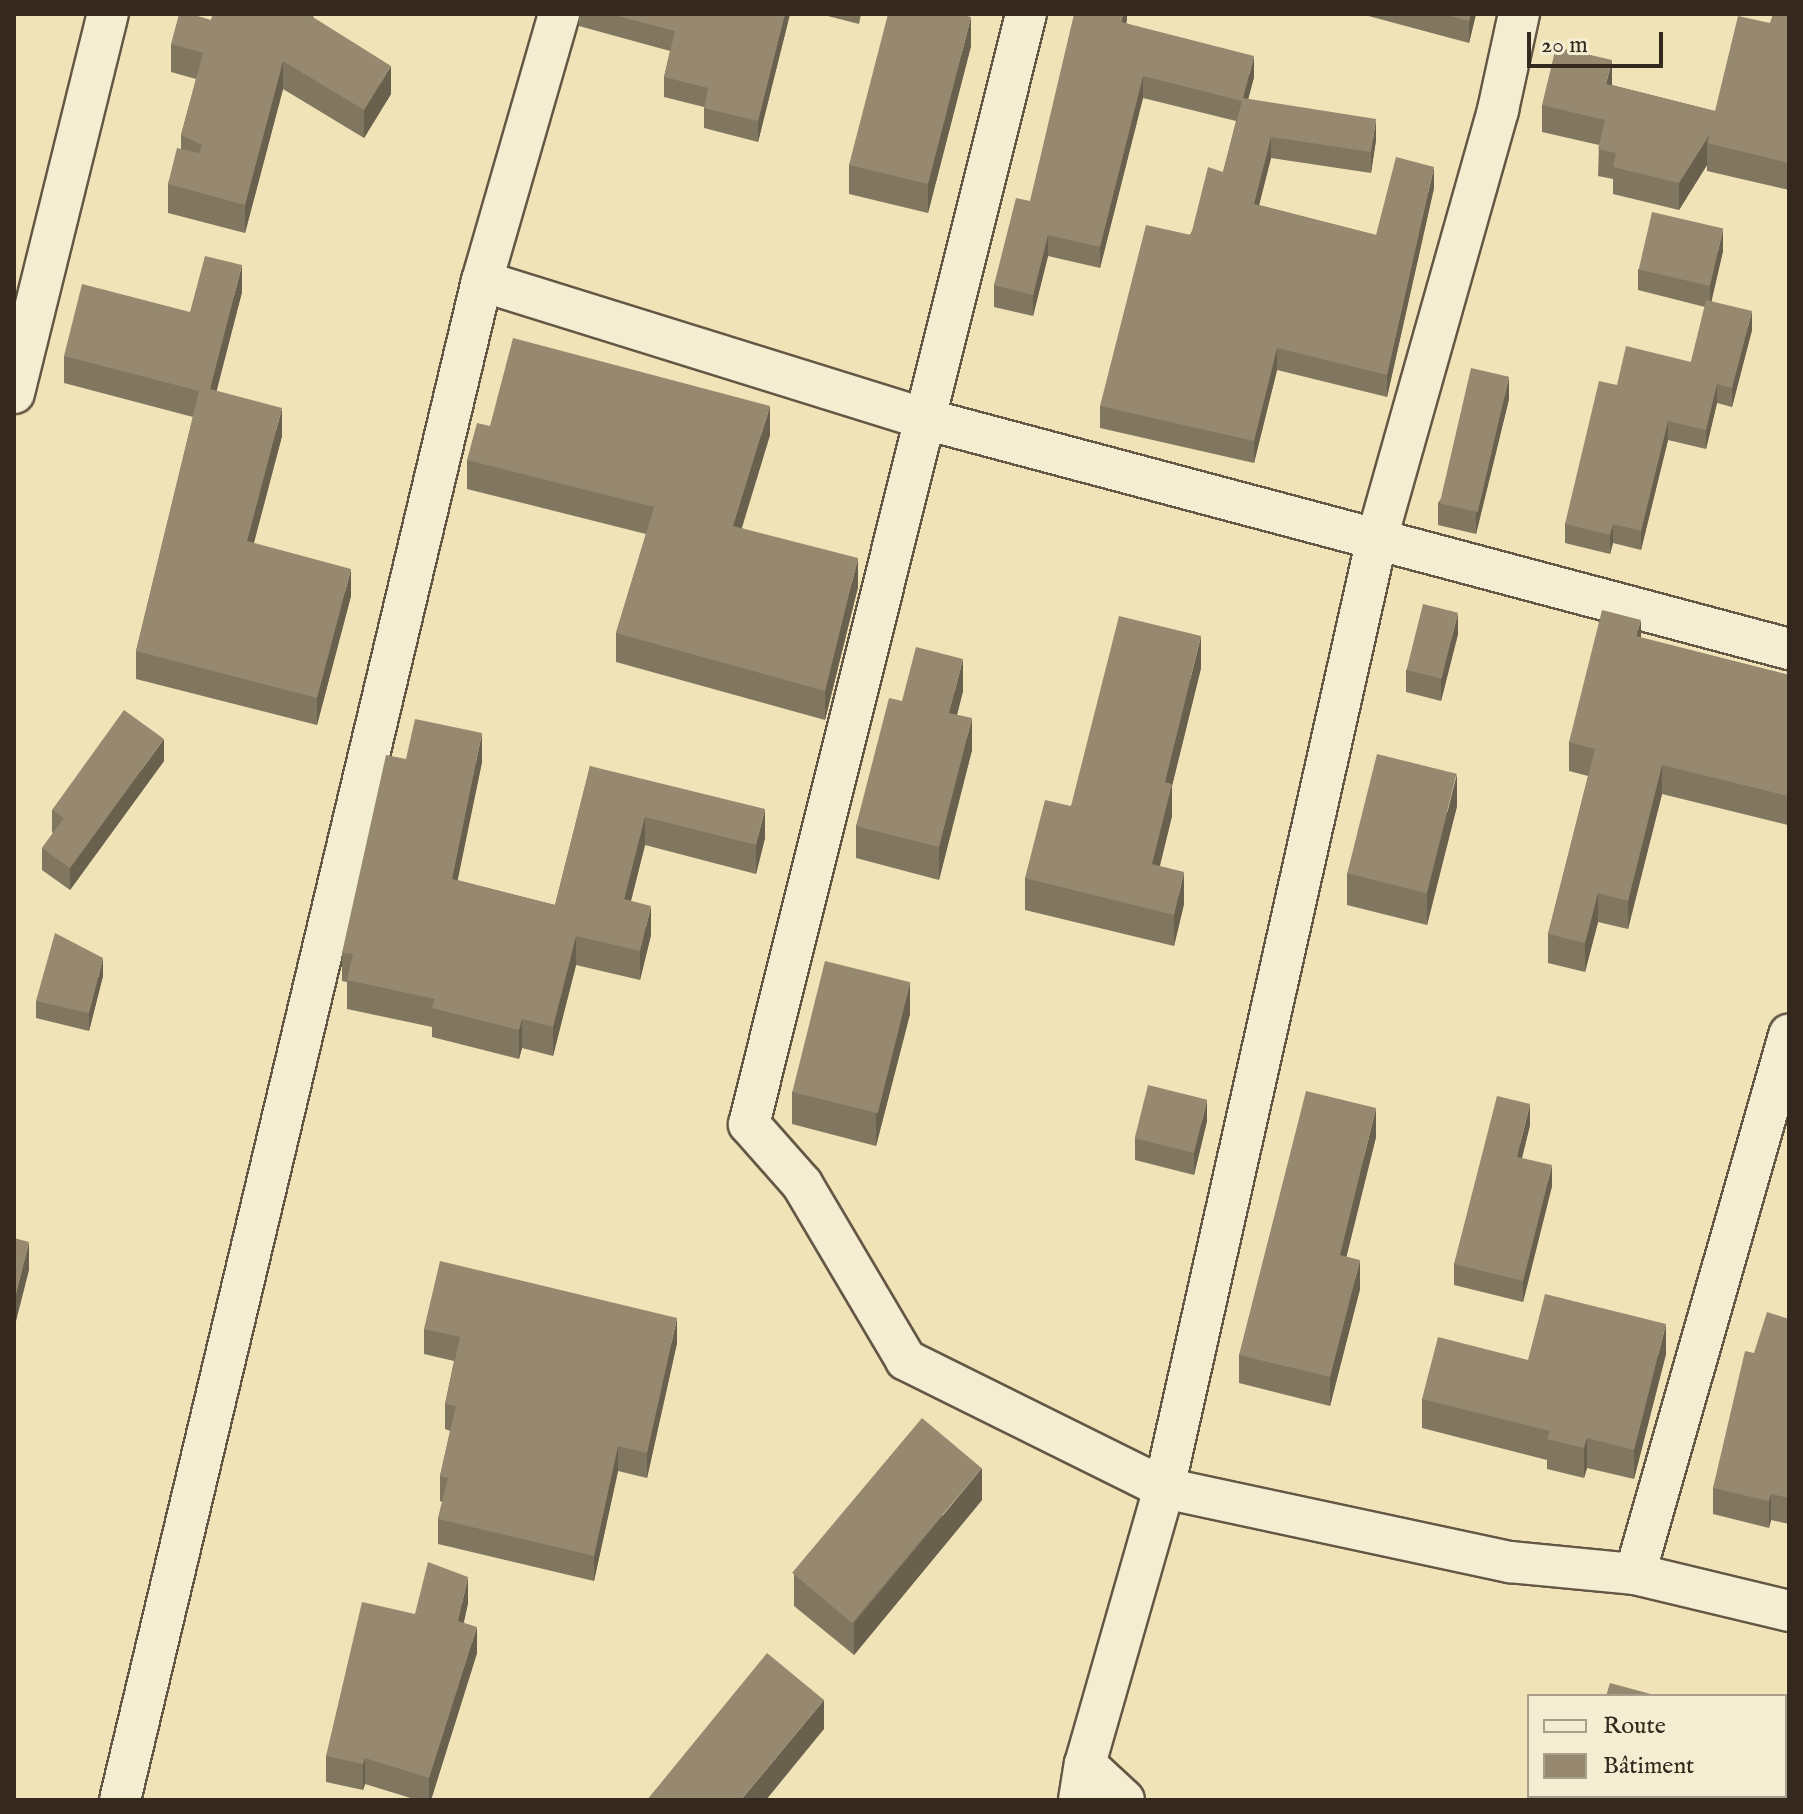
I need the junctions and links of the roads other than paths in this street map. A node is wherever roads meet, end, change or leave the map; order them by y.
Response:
1 (108, 14) edge
2 (559, 14) edge
3 (1026, 14) edge
4 (1519, 14) edge
5 (482, 281) junction
6 (14, 393) edge
7 (925, 419) junction
8 (1377, 538) junction
9 (1789, 649) edge
10 (1789, 1035) edge
11 (1164, 1488) junction
12 (1635, 1574) junction
13 (1789, 1611) edge
14 (1082, 1782) edge
15 (120, 1800) edge
16 (1124, 1800) edge

1 - 6 street
2 - 5 street
3 - 7 street
4 - 8 street
5 - 7 street
5 - 15 street
7 - 8 street
7 - 11 street
8 - 9 street
8 - 11 street
10 - 12 street
11 - 12 street
11 - 14 street
12 - 13 street
14 - 16 street

